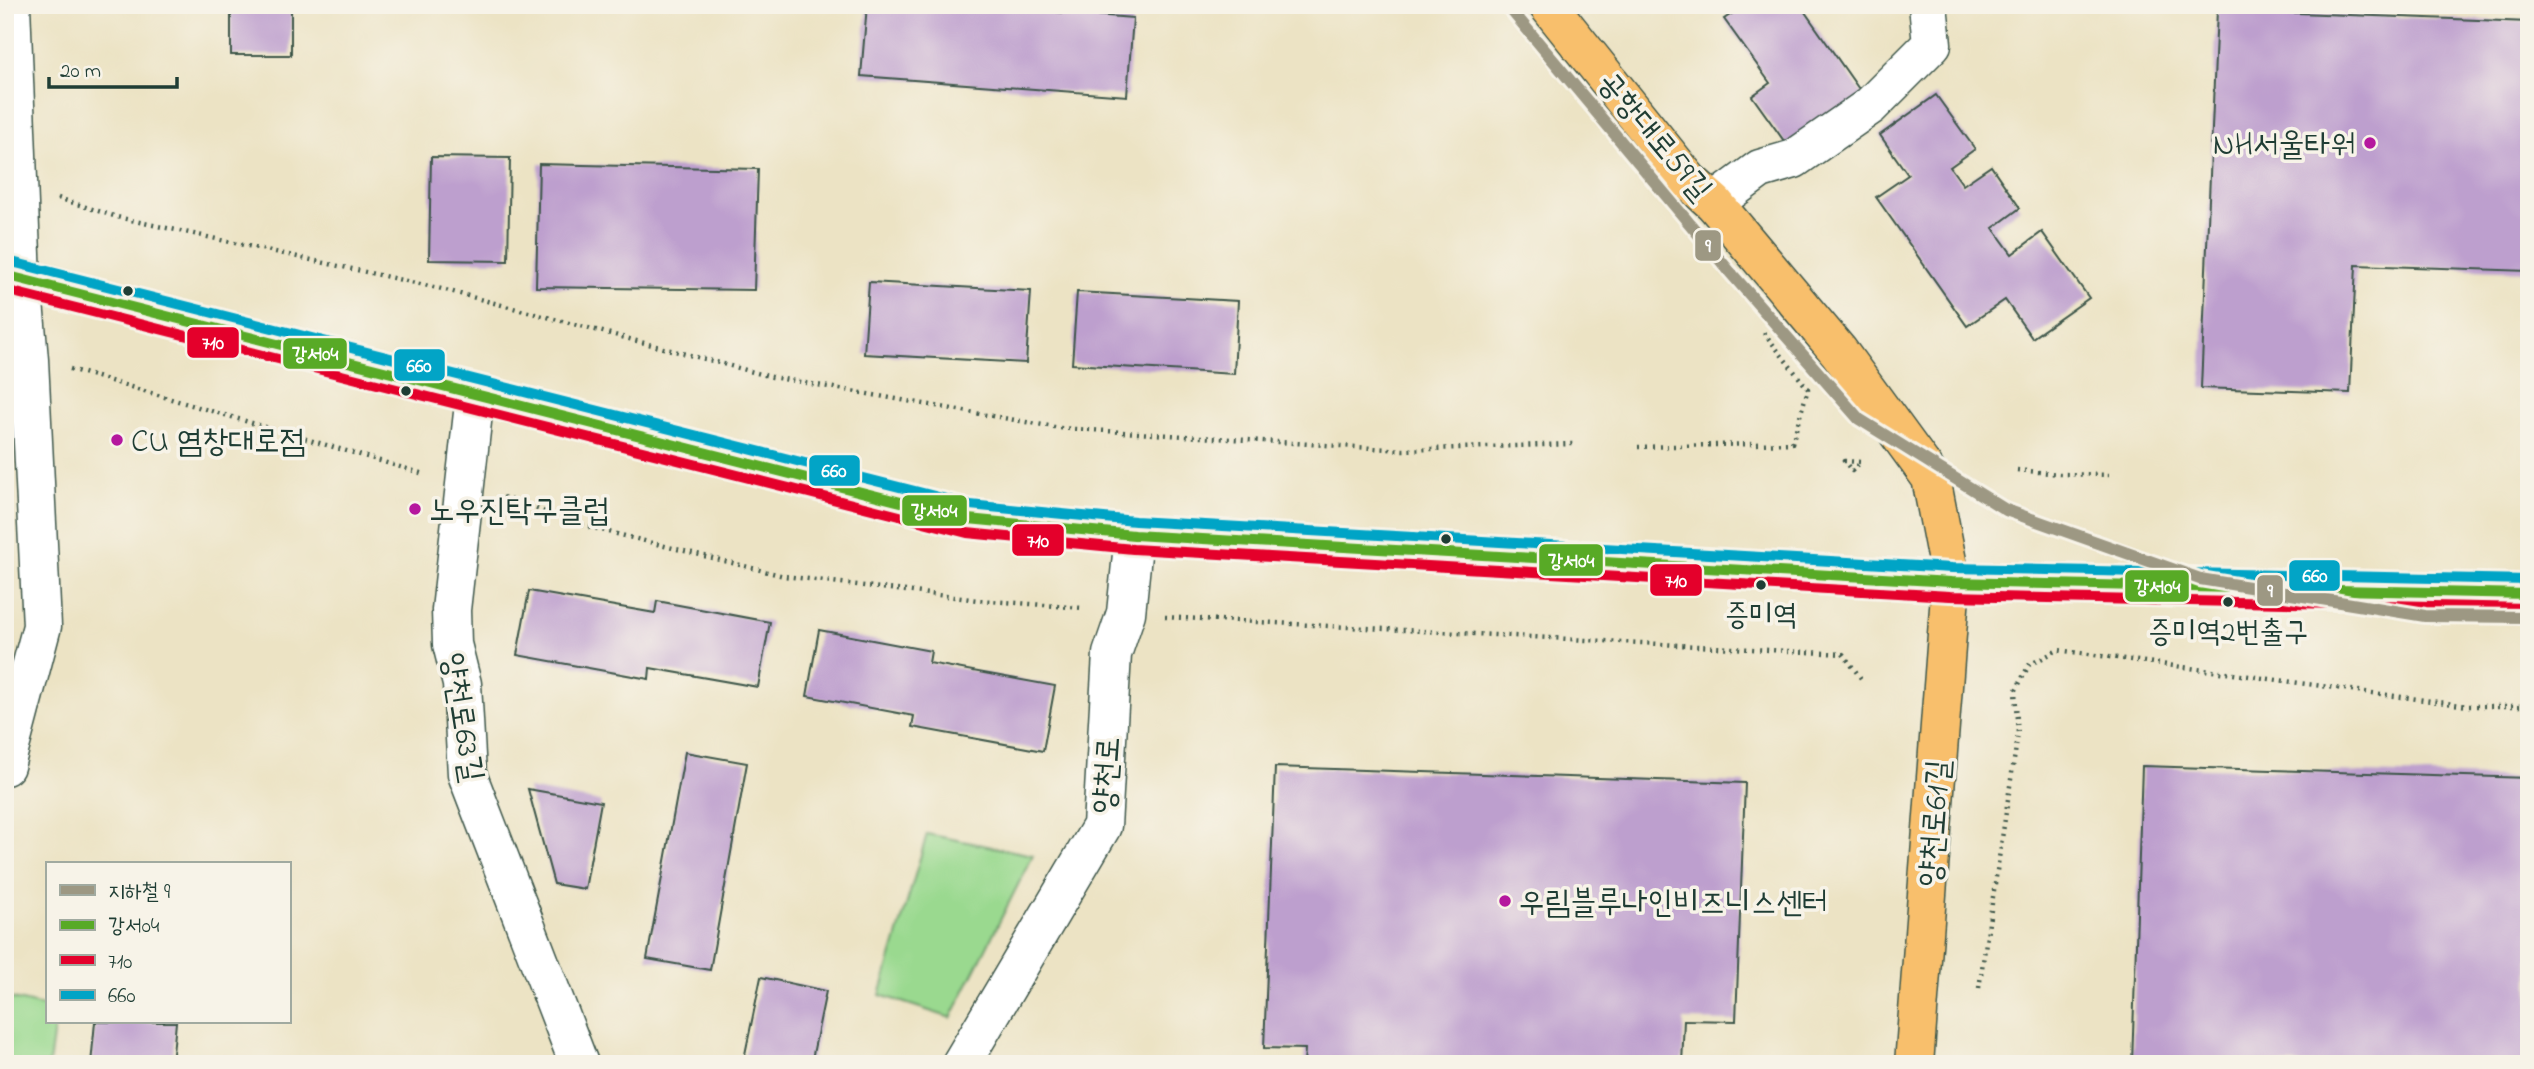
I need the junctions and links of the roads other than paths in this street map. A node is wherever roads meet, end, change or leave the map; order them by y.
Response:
1 (11, 5) edge
2 (1548, 5) edge
3 (1928, 5) edge
4 (1714, 203) junction
5 (14, 277) edge
6 (475, 395) junction
7 (1134, 534) junction
8 (1951, 582) junction
9 (2529, 594) edge
10 (5, 766) edge
11 (579, 1064) edge
12 (961, 1064) edge
13 (1914, 1064) edge

1 - 5 street
2 - 4 main road, 공항대로59길
3 - 4 street
4 - 8 main road, 공항대로59길
5 - 6 main road
5 - 10 street
6 - 7 main road
6 - 11 street, 양천로63길
7 - 8 main road
7 - 12 street, 양천로
8 - 9 main road
8 - 13 main road, 양천로61길

